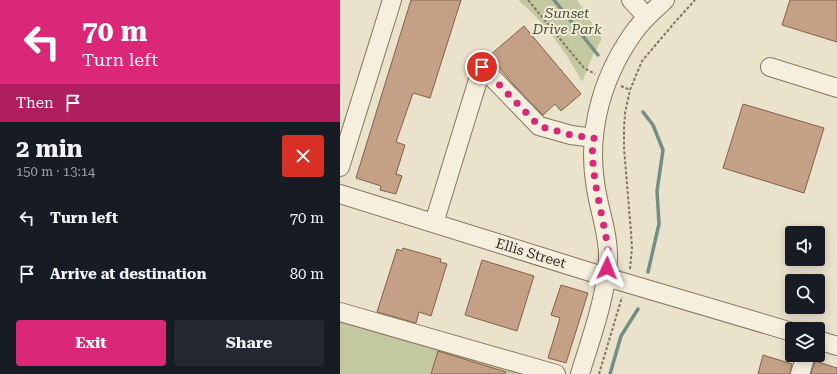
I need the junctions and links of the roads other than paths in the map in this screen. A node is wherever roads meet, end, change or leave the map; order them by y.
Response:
1 (392, 0) edge
2 (631, 0) edge
3 (665, 0) edge
4 (647, 17) junction
5 (770, 67) dead end
6 (837, 88) edge
7 (594, 138) junction
8 (340, 168) edge
9 (340, 194) edge
10 (434, 223) junction
11 (606, 277) junction
12 (340, 312) edge
13 (785, 330) edge
14 (825, 342) edge
15 (837, 346) edge
16 (804, 362) edge
17 (556, 374) edge
18 (580, 374) edge
19 (800, 374) edge

1 - 8 street
2 - 4 street
3 - 4 street
4 - 7 street
5 - 6 street
7 - 10 street
7 - 11 street
9 - 10 street, Ellis Street
10 - 11 street, Ellis Street
11 - 13 street, Ellis Street
11 - 18 street
12 - 17 street
14 - 15 street
16 - 19 street

